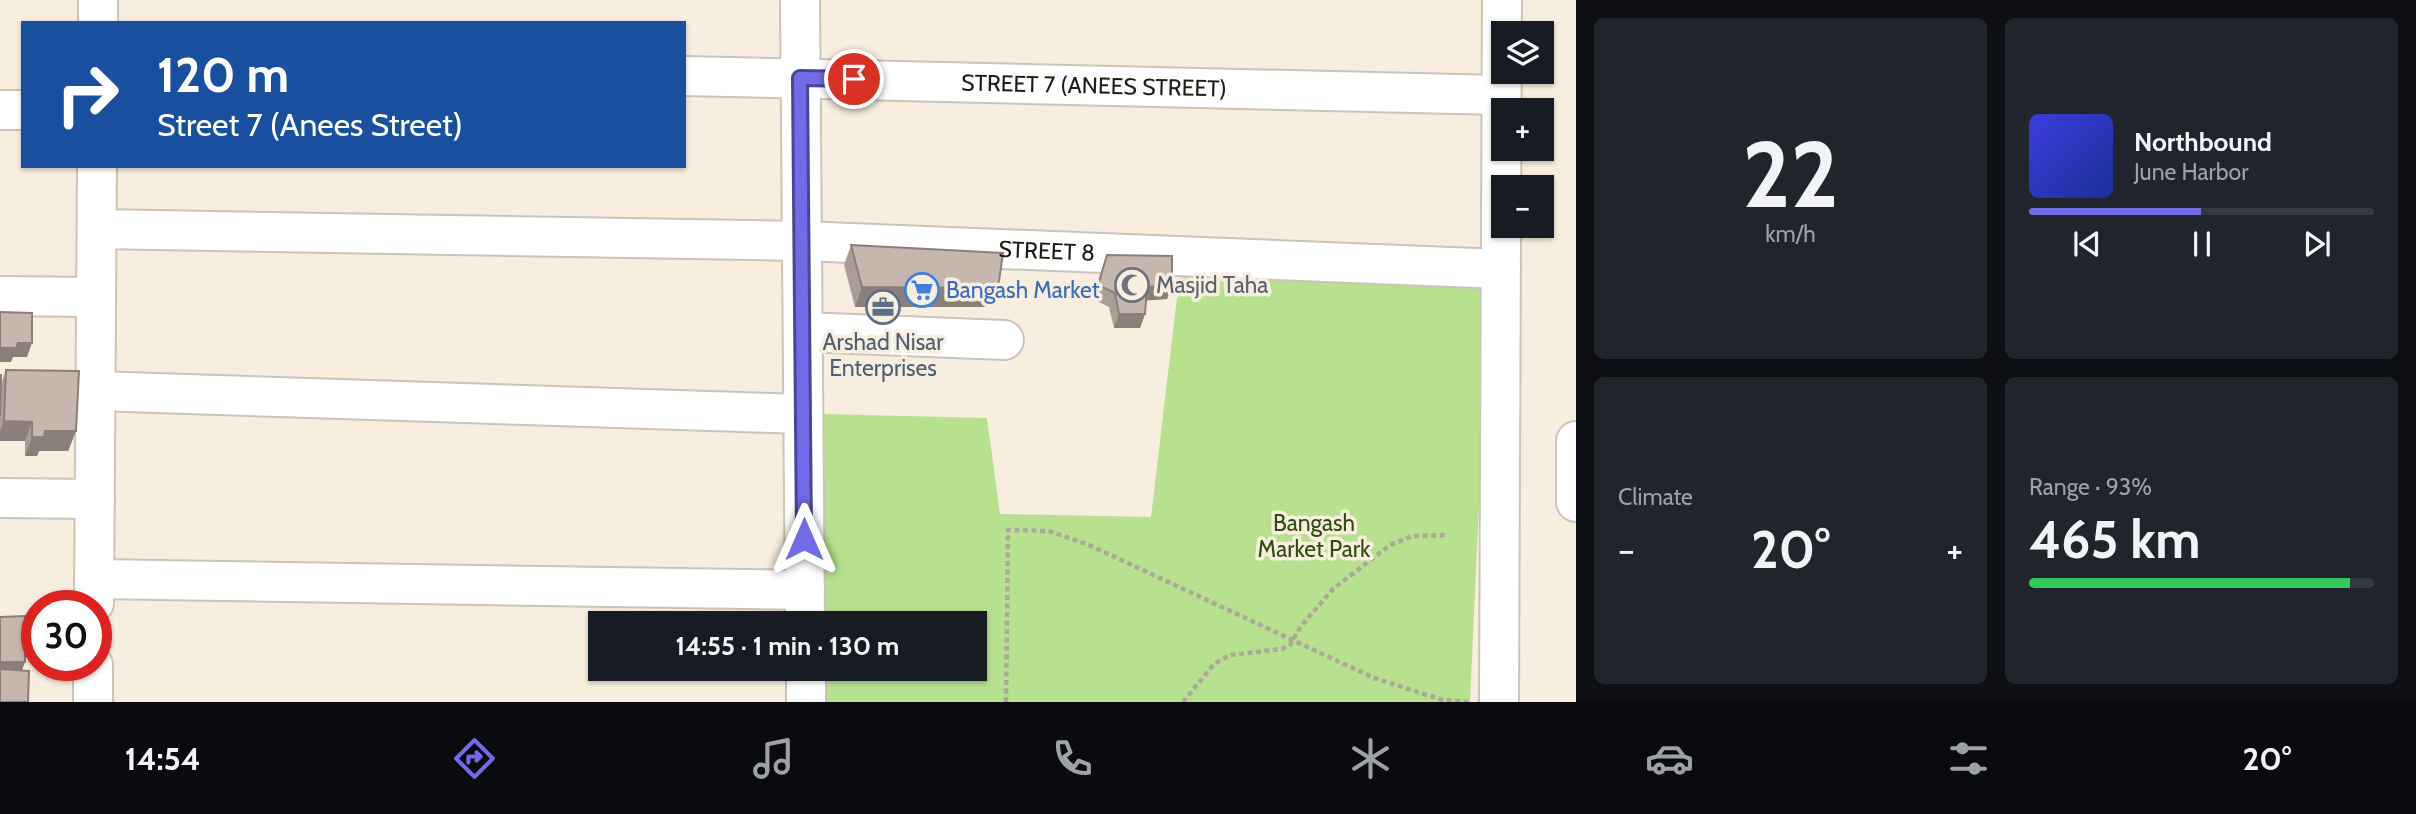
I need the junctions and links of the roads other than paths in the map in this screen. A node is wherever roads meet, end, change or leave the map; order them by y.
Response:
1 (98, 0) edge
2 (800, 0) edge
3 (1502, 0) edge
4 (98, 21) edge
5 (686, 76) edge
6 (800, 78) junction
7 (1501, 95) junction
8 (0, 110) edge
9 (21, 110) edge
10 (97, 168) edge
11 (97, 229) junction
12 (802, 241) junction
13 (1501, 269) junction
14 (0, 296) edge
15 (96, 297) junction
16 (803, 332) junction
17 (1004, 340) dead end
18 (96, 391) junction
19 (803, 414) junction
20 (0, 498) edge
21 (95, 499) junction
22 (94, 590) edge
23 (112, 592) edge
24 (805, 606) edge
25 (93, 681) edge
26 (806, 681) edge
27 (93, 702) edge
28 (806, 702) edge
29 (1499, 702) edge

1 - 4 street
2 - 6 street
3 - 7 street
5 - 6 street, STREET 7 (ANEES STREET)
6 - 7 street, STREET 7 (ANEES STREET)
6 - 12 street
7 - 13 street
8 - 9 street
10 - 11 street
11 - 12 street, STREET 8
11 - 15 street
12 - 13 street, STREET 8
12 - 16 street
13 - 29 street
14 - 15 street
15 - 18 street
16 - 17 street
16 - 19 street
18 - 19 street
18 - 21 street
19 - 24 street
20 - 21 street
21 - 22 street
23 - 24 street
25 - 27 street
26 - 28 street

